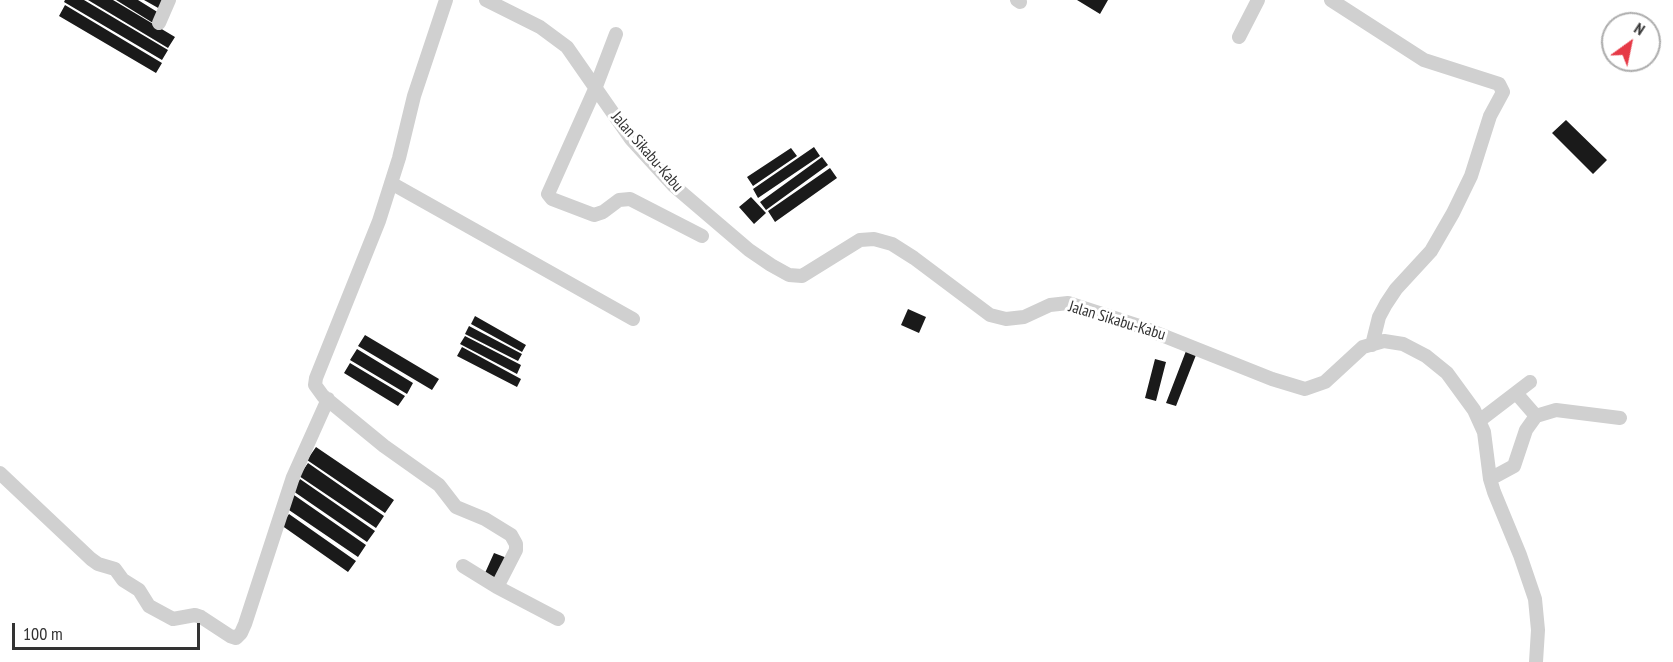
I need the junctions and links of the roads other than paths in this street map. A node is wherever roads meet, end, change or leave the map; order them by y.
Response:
1 (169, 0) edge
2 (446, 0) edge
3 (486, 0) edge
4 (1258, 0) edge
5 (1331, 0) edge
6 (159, 23) dead end
7 (616, 34) dead end
8 (1239, 37) dead end
9 (595, 89) junction
10 (391, 183) junction
11 (702, 236) dead end
12 (633, 319) dead end
13 (1372, 345) junction
14 (1530, 382) dead end
15 (1516, 393) junction
16 (328, 399) junction
17 (1536, 416) junction
18 (1620, 418) dead end
19 (1479, 421) junction
20 (0, 473) edge
21 (1492, 486) junction
22 (463, 566) dead end
23 (497, 587) junction
24 (558, 619) dead end
25 (1536, 662) edge

1 - 6 street
2 - 10 street
3 - 9 street, Jalan Sikabu-Kabu
4 - 8 street
5 - 13 street
7 - 9 street
9 - 11 street
9 - 13 street, Jalan Sikabu-Kabu
10 - 12 street
10 - 16 street
13 - 19 street, Jalan Sikabu-Kabu
14 - 15 street
15 - 17 street
15 - 19 street
16 - 20 street
16 - 23 street
17 - 18 street
17 - 21 street
19 - 21 street, Jalan Sikabu-Kabu
21 - 25 street, Jalan Sikabu-Kabu
22 - 23 street
23 - 24 street

